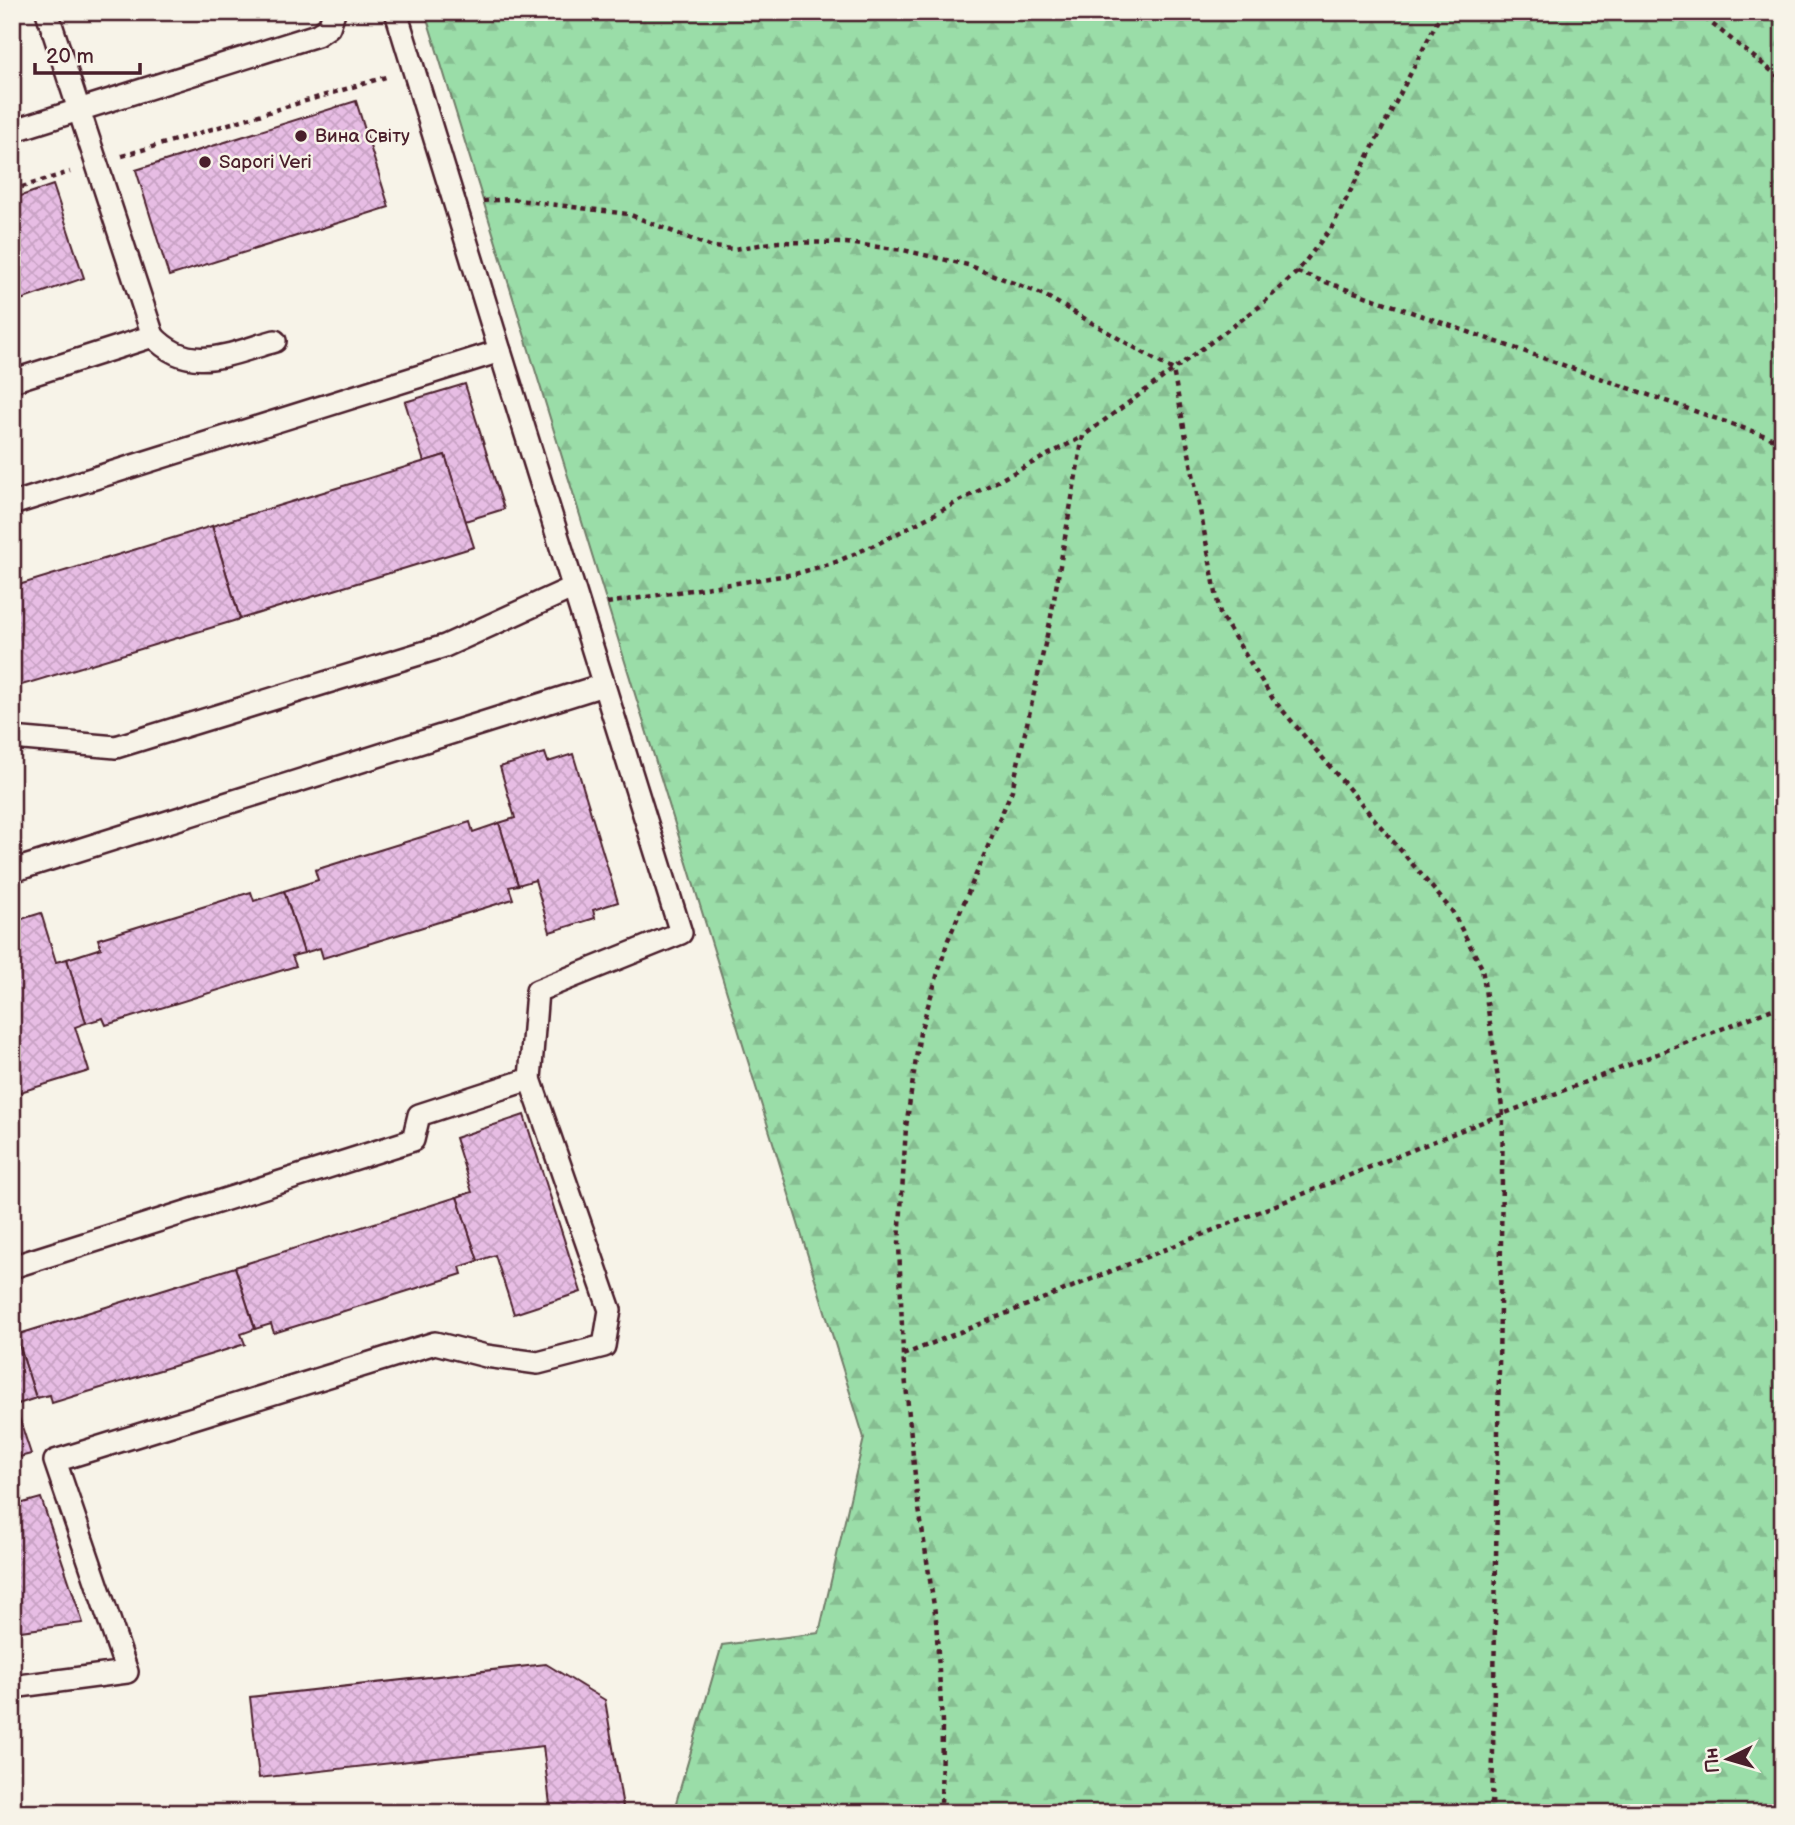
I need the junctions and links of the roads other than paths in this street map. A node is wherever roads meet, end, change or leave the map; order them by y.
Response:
1 (47, 12) edge
2 (334, 12) edge
3 (396, 12) edge
4 (80, 109) junction
5 (12, 131) edge
6 (153, 337) junction
7 (275, 341) dead end
8 (500, 352) junction
9 (12, 381) edge
10 (12, 504) edge
11 (575, 598) junction
12 (603, 685) junction
13 (12, 738) edge
14 (12, 871) edge
15 (530, 1079) junction
16 (12, 1268) edge
17 (12, 1687) edge

1 - 4 lane
2 - 4 lane
3 - 8 lane
4 - 5 lane
4 - 6 lane
6 - 7 lane
6 - 9 lane
8 - 10 lane
8 - 11 lane
11 - 12 lane
11 - 13 lane
12 - 14 lane
12 - 15 lane
15 - 16 lane
15 - 17 lane

